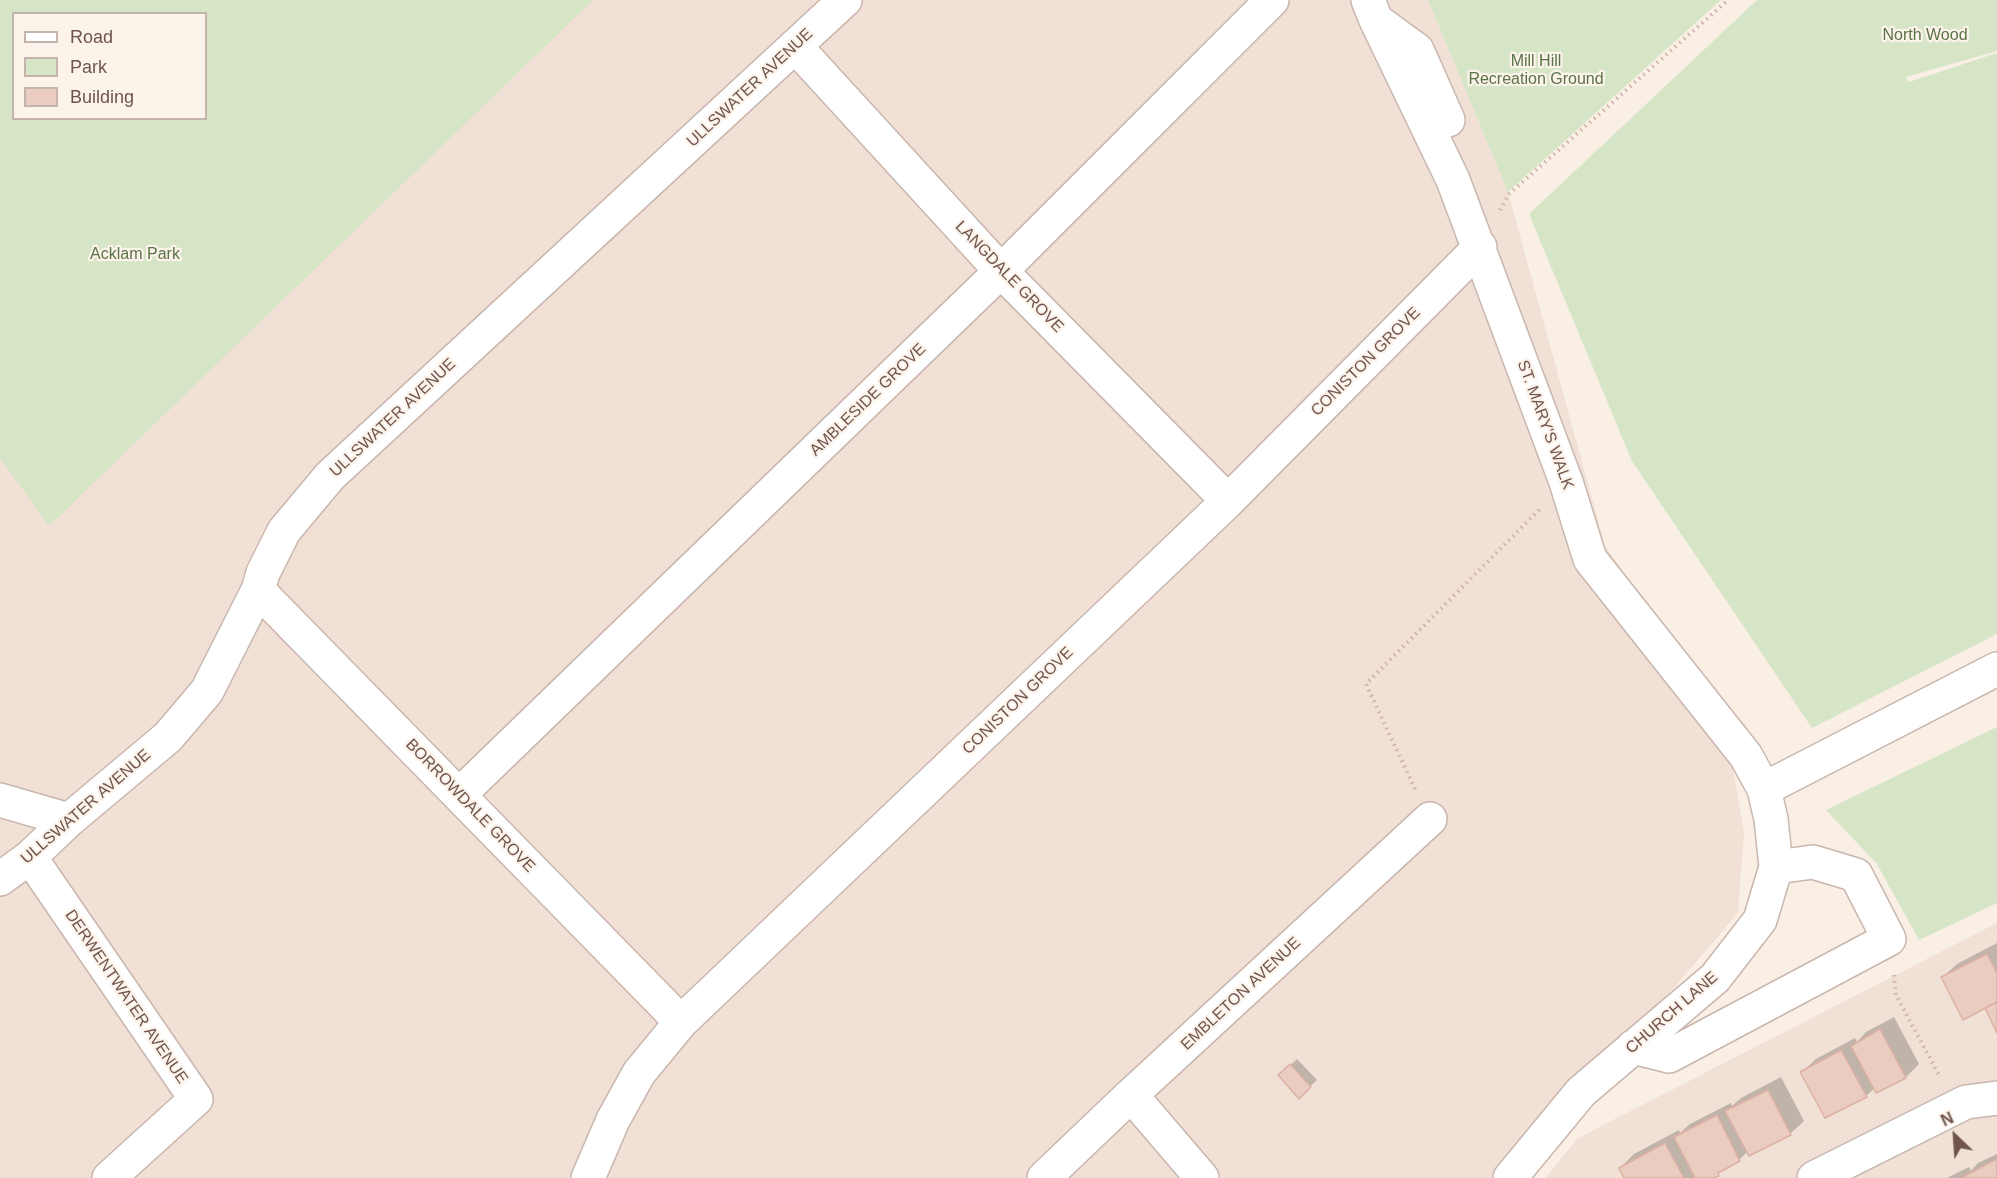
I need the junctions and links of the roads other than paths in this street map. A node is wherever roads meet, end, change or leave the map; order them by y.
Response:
1 (845, 0) edge
2 (1272, 0) edge
3 (1372, 10) edge
4 (796, 47) junction
5 (1480, 247) junction
6 (1001, 271) junction
7 (1228, 501) junction
8 (258, 590) junction
9 (1997, 669) edge
10 (459, 795) junction
11 (0, 800) edge
12 (1768, 804) junction
13 (1430, 819) road end
14 (69, 820) junction
15 (30, 857) junction
16 (1776, 867) junction
17 (0, 879) edge
18 (681, 1022) junction
19 (1633, 1047) junction
20 (1131, 1095) junction
21 (1997, 1098) edge
22 (109, 1178) edge
23 (588, 1178) edge
24 (1044, 1178) edge
25 (1202, 1178) edge
26 (1510, 1178) edge
27 (1814, 1178) edge

1 - 4 street, ULLSWATER AVENUE
2 - 6 street, AMBLESIDE GROVE
3 - 5 street, ST. MARY'S WALK
4 - 6 street, LANGDALE GROVE
4 - 8 street, ULLSWATER AVENUE
5 - 7 street, CONISTON GROVE
5 - 12 street, ST. MARY'S WALK
6 - 7 street, LANGDALE GROVE
6 - 10 street, AMBLESIDE GROVE
7 - 18 street, CONISTON GROVE
8 - 10 street, BORROWDALE GROVE
8 - 14 street, ULLSWATER AVENUE
9 - 12 street
10 - 18 street, BORROWDALE GROVE
11 - 14 street
12 - 16 street, CHURCH LANE
13 - 20 street, EMBLETON AVENUE
14 - 15 street, ULLSWATER AVENUE
15 - 17 street, ULLSWATER AVENUE
15 - 22 street, DERWENTWATER AVENUE
16 - 19 street, CHURCH LANE
16 - 19 street
18 - 23 street, CONISTON GROVE
19 - 26 street, CHURCH LANE
20 - 24 street, EMBLETON AVENUE
20 - 25 street
21 - 27 street

